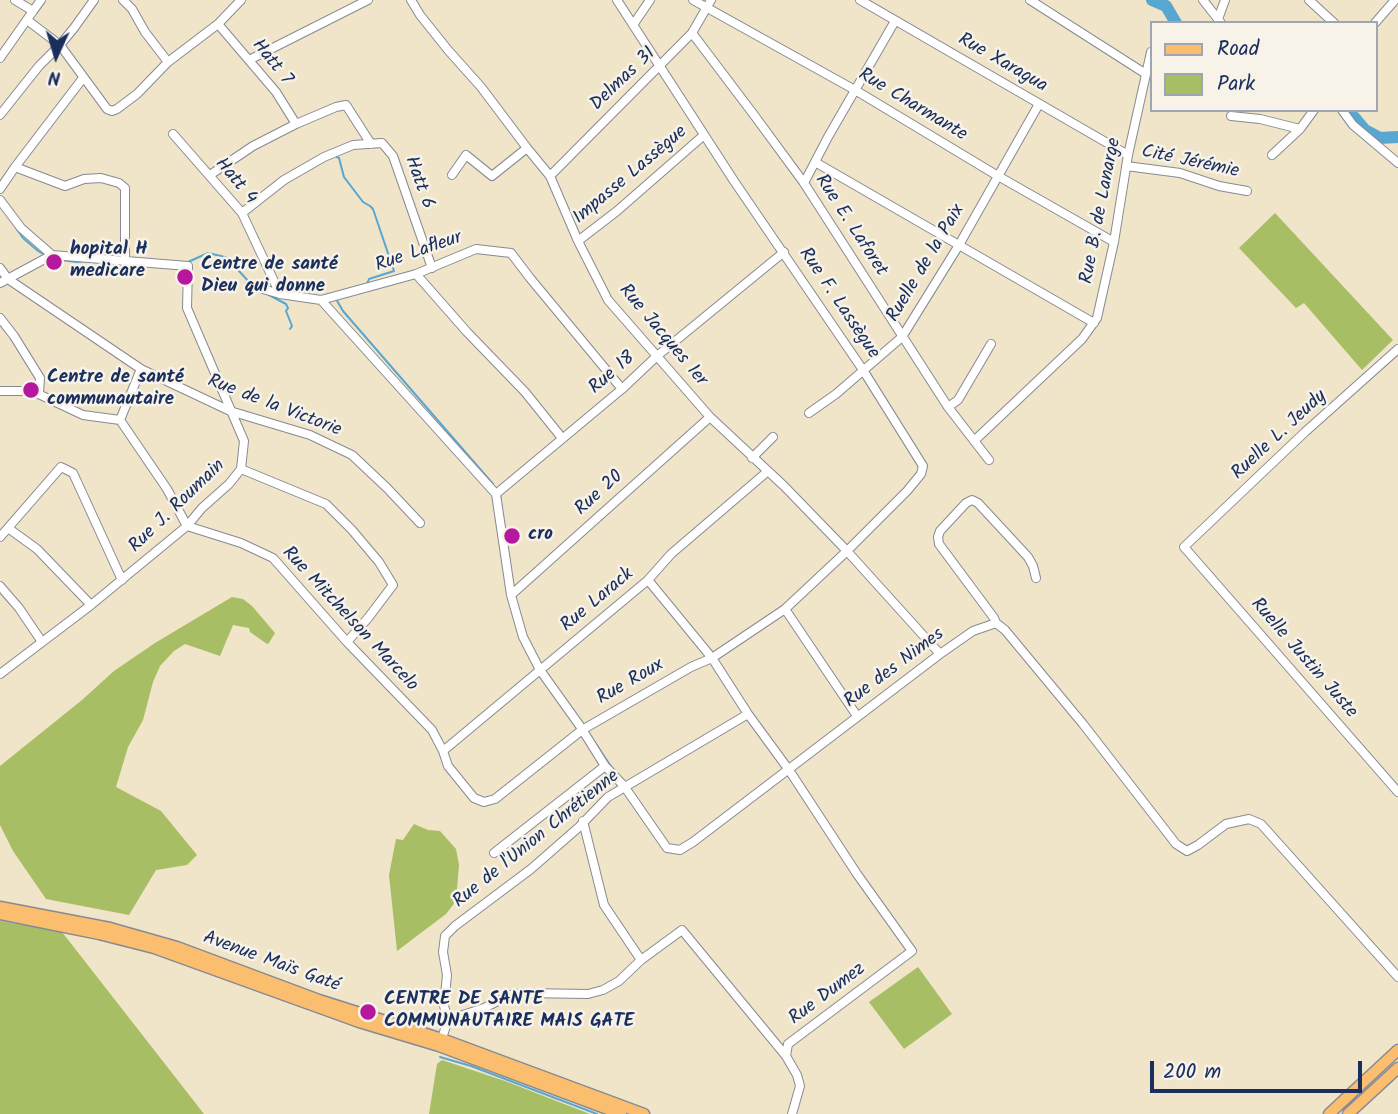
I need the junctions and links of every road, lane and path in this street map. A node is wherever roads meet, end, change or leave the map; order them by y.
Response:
1 (15, 0) edge
2 (41, 0) edge
3 (93, 0) edge
4 (123, 0) edge
5 (241, 0) edge
6 (369, 0) edge
7 (411, 0) edge
8 (617, 0) edge
9 (650, 0) edge
10 (693, 0) edge
11 (860, 0) edge
12 (1030, 0) edge
13 (1203, 0) edge
14 (1225, 0) edge
15 (1309, 0) edge
16 (1395, 0) edge
17 (709, 4) edge
18 (33, 11) junction
19 (27, 20) junction
20 (895, 21) junction
21 (1220, 21) edge
22 (1332, 21) edge
23 (1377, 21) edge
24 (218, 24) junction
25 (633, 25) junction
26 (692, 33) junction
27 (60, 45) junction
28 (1150, 56) edge
29 (0, 58) edge
30 (249, 60) junction
31 (167, 62) junction
32 (660, 67) junction
33 (1146, 74) junction
34 (83, 78) junction
35 (855, 90) junction
36 (1039, 104) junction
37 (1313, 112) edge
38 (1345, 113) edge
39 (0, 115) edge
40 (1231, 116) dead end
41 (296, 124) junction
42 (1300, 129) junction
43 (173, 134) dead end
44 (704, 135) junction
45 (371, 144) junction
46 (527, 148) junction
47 (1128, 155) junction
48 (1272, 155) dead end
49 (814, 162) junction
50 (1398, 163) edge
51 (1126, 166) junction
52 (15, 167) junction
53 (210, 175) junction
54 (452, 175) dead end
55 (550, 176) junction
56 (998, 176) junction
57 (804, 183) junction
58 (0, 189) edge
59 (1247, 191) dead end
60 (0, 200) edge
61 (243, 213) junction
62 (578, 242) junction
63 (1114, 242) junction
64 (959, 245) junction
65 (784, 252) junction
66 (52, 255) junction
67 (125, 262) junction
68 (0, 268) edge
69 (432, 268) junction
70 (416, 274) junction
71 (4, 281) edge
72 (249, 285) dead end
73 (279, 294) junction
74 (321, 300) junction
75 (0, 318) edge
76 (1094, 323) junction
77 (902, 337) junction
78 (991, 344) dead end
79 (1398, 349) edge
80 (657, 356) junction
81 (141, 369) junction
82 (863, 370) junction
83 (622, 389) junction
84 (3, 392) edge
85 (40, 393) junction
86 (0, 400) edge
87 (948, 407) junction
88 (230, 411) junction
89 (809, 413) dead end
90 (710, 417) junction
91 (120, 420) junction
92 (773, 437) dead end
93 (562, 438) junction
94 (974, 441) junction
95 (752, 458) junction
96 (989, 460) dead end
97 (241, 469) junction
98 (768, 471) junction
99 (496, 494) junction
100 (420, 523) dead end
101 (187, 526) junction
102 (8, 528) junction
103 (0, 537) edge
104 (1184, 547) joint
105 (847, 551) junction
106 (1036, 578) dead end
107 (122, 580) junction
108 (648, 580) junction
109 (0, 586) edge
110 (511, 595) junction
111 (90, 605) junction
112 (785, 609) junction
113 (996, 623) junction
114 (42, 642) junction
115 (346, 642) junction
116 (940, 654) junction
117 (712, 657) junction
118 (540, 670) junction
119 (0, 674) edge
120 (748, 714) junction
121 (857, 716) junction
122 (582, 730) junction
123 (443, 751) junction
124 (604, 766) junction
125 (789, 770) junction
126 (624, 786) junction
127 (1398, 792) edge
128 (583, 821) junction
129 (494, 853) dead end
130 (0, 907) edge
131 (0, 915) edge
132 (641, 960) junction
133 (1398, 976) edge
134 (448, 1020) junction
135 (441, 1043) junction
136 (1398, 1050) edge
137 (786, 1056) junction
138 (1398, 1068) edge
139 (621, 1114) edge
140 (644, 1114) edge
141 (792, 1114) edge
142 (1329, 1114) edge
143 (1348, 1114) edge

1 - 18 street
2 - 18 street
3 - 27 street
4 - 31 street
5 - 24 street
6 - 30 street
7 - 46 street, Rue Jacques 1er
8 - 25 street, Rue F. Lassègue
9 - 25 street
10 - 17 street, Rue Charmante
11 - 20 street, Rue Xaragua
12 - 33 street
13 - 21 street
14 - 21 street
15 - 22 street
16 - 23 street
17 - 26 street, Delmas 31
17 - 35 street, Rue Charmante
18 - 19 street
19 - 27 street
19 - 29 street
20 - 35 street
20 - 36 street, Rue Xaragua
24 - 30 street, Hatt 7
24 - 31 street
25 - 32 street, Rue F. Lassègue
26 - 32 street, Delmas 31
26 - 57 street, Rue E. Laforet
27 - 34 street
27 - 39 street
28 - 33 street, Rue B. de Lanarge
30 - 41 street, Hatt 7
31 - 34 street
32 - 44 street, Rue F. Lassègue
32 - 55 street, Delmas 31
33 - 47 street, Rue B. de Lanarge
34 - 52 street
35 - 49 street
35 - 56 street, Rue Charmante
36 - 47 street, Rue Xaragua
36 - 56 street, Ruelle de la Paix
37 - 42 street
38 - 50 street
40 - 42 street
41 - 45 street
41 - 53 street
42 - 48 street
43 - 53 street, Hatt 4
44 - 62 street, Impasse Lassègue
44 - 65 street, Rue F. Lassègue
45 - 61 street
45 - 69 street, Hatt 6
46 - 54 street
46 - 55 street, Rue Jacques 1er
47 - 51 street, Rue B. de Lanarge
49 - 57 street
49 - 64 street
51 - 59 street, Cité Jérémie
51 - 63 street, Rue B. de Lanarge
52 - 58 street
52 - 67 street
53 - 61 street, Hatt 4
55 - 62 street, Rue Jacques 1er
56 - 63 street, Rue Charmante
56 - 64 street, Ruelle de la Paix
57 - 77 street, Rue E. Laforet
60 - 66 street
61 - 73 street, Hatt 4
62 - 80 street, Rue Jacques 1er
63 - 76 street, Rue B. de Lanarge
64 - 76 street
64 - 77 street, Ruelle de la Paix
65 - 80 street, Rue 18
65 - 82 street, Rue F. Lassègue
66 - 67 street
66 - 71 street
67 - 88 street, Rue J. Roumain
68 - 71 street, Rue de la Victorie
69 - 70 street, Rue Lafleur
69 - 83 street, Rue Lafleur
70 - 74 street, Rue Lafleur
70 - 93 street
71 - 81 street, Rue de la Victorie
72 - 73 street, Rue Lafleur
73 - 74 street, Rue Lafleur
74 - 99 street
75 - 85 street
76 - 94 street, Rue B. de Lanarge
77 - 82 street, Ruelle de la Paix
77 - 87 street, Rue E. Laforet
78 - 87 street
79 - 104 street, Ruelle L. Jeudy
80 - 83 street, Rue 18
80 - 90 street, Rue Jacques 1er
81 - 88 street, Rue de la Victorie
81 - 91 street
82 - 89 street, Ruelle de la Paix
82 - 105 street, Rue F. Lassègue
83 - 93 street, Rue 18
84 - 85 street
84 - 86 street
85 - 91 street
87 - 94 street, Rue E. Laforet
88 - 97 street, Rue J. Roumain
88 - 100 street, Rue de la Victorie
90 - 95 street, Rue Jacques 1er
90 - 110 street, Rue 20
91 - 101 street
92 - 95 street
93 - 99 street, Rue 18
94 - 96 street, Rue E. Laforet
95 - 98 street, Rue Jacques 1er
97 - 101 street, Rue J. Roumain
97 - 115 street
98 - 105 street, Rue Jacques 1er
98 - 108 street, Rue Larack
99 - 110 street, Rue des Nimes
101 - 107 street, Rue J. Roumain
101 - 115 street, Rue Mitchelson Marcelo
102 - 103 street
102 - 107 street
102 - 111 street
104 - 127 street, Ruelle Justin Juste
105 - 112 street, Rue Roux
105 - 116 street, Rue Jacques 1er
106 - 113 street
107 - 111 street, Rue J. Roumain
108 - 117 street
108 - 118 street, Rue Larack
109 - 114 street
110 - 118 street, Rue des Nimes
111 - 114 street, Rue J. Roumain
112 - 117 street, Rue Roux
112 - 121 street
113 - 116 street, Rue des Nimes
113 - 133 street
114 - 119 street, Rue J. Roumain
115 - 123 street, Rue Mitchelson Marcelo
116 - 121 street, Rue des Nimes
117 - 120 street
117 - 122 street, Rue Roux
118 - 122 street, Rue des Nimes
118 - 123 street, Rue Larack
120 - 125 street
120 - 126 street, Rue de l'Union Chrétienne
121 - 125 street, Rue des Nimes
122 - 123 street, Rue Roux
122 - 124 street, Rue des Nimes
124 - 126 street, Rue des Nimes
124 - 129 street
125 - 126 street, Rue des Nimes
125 - 137 street, Rue Dumez
126 - 128 street, Rue de l'Union Chrétienne
128 - 132 street
128 - 134 street, Rue de l'Union Chrétienne
130 - 135 main road, Avenue Maïs Gaté
131 - 135 main road, Avenue Maïs Gaté
132 - 134 street
132 - 137 street
134 - 135 street, Rue de l'Union Chrétienne
135 - 139 main road, Avenue Maïs Gaté
135 - 140 main road, Avenue Maïs Gaté
136 - 142 main road
137 - 141 street, Rue Dumez
138 - 143 main road

